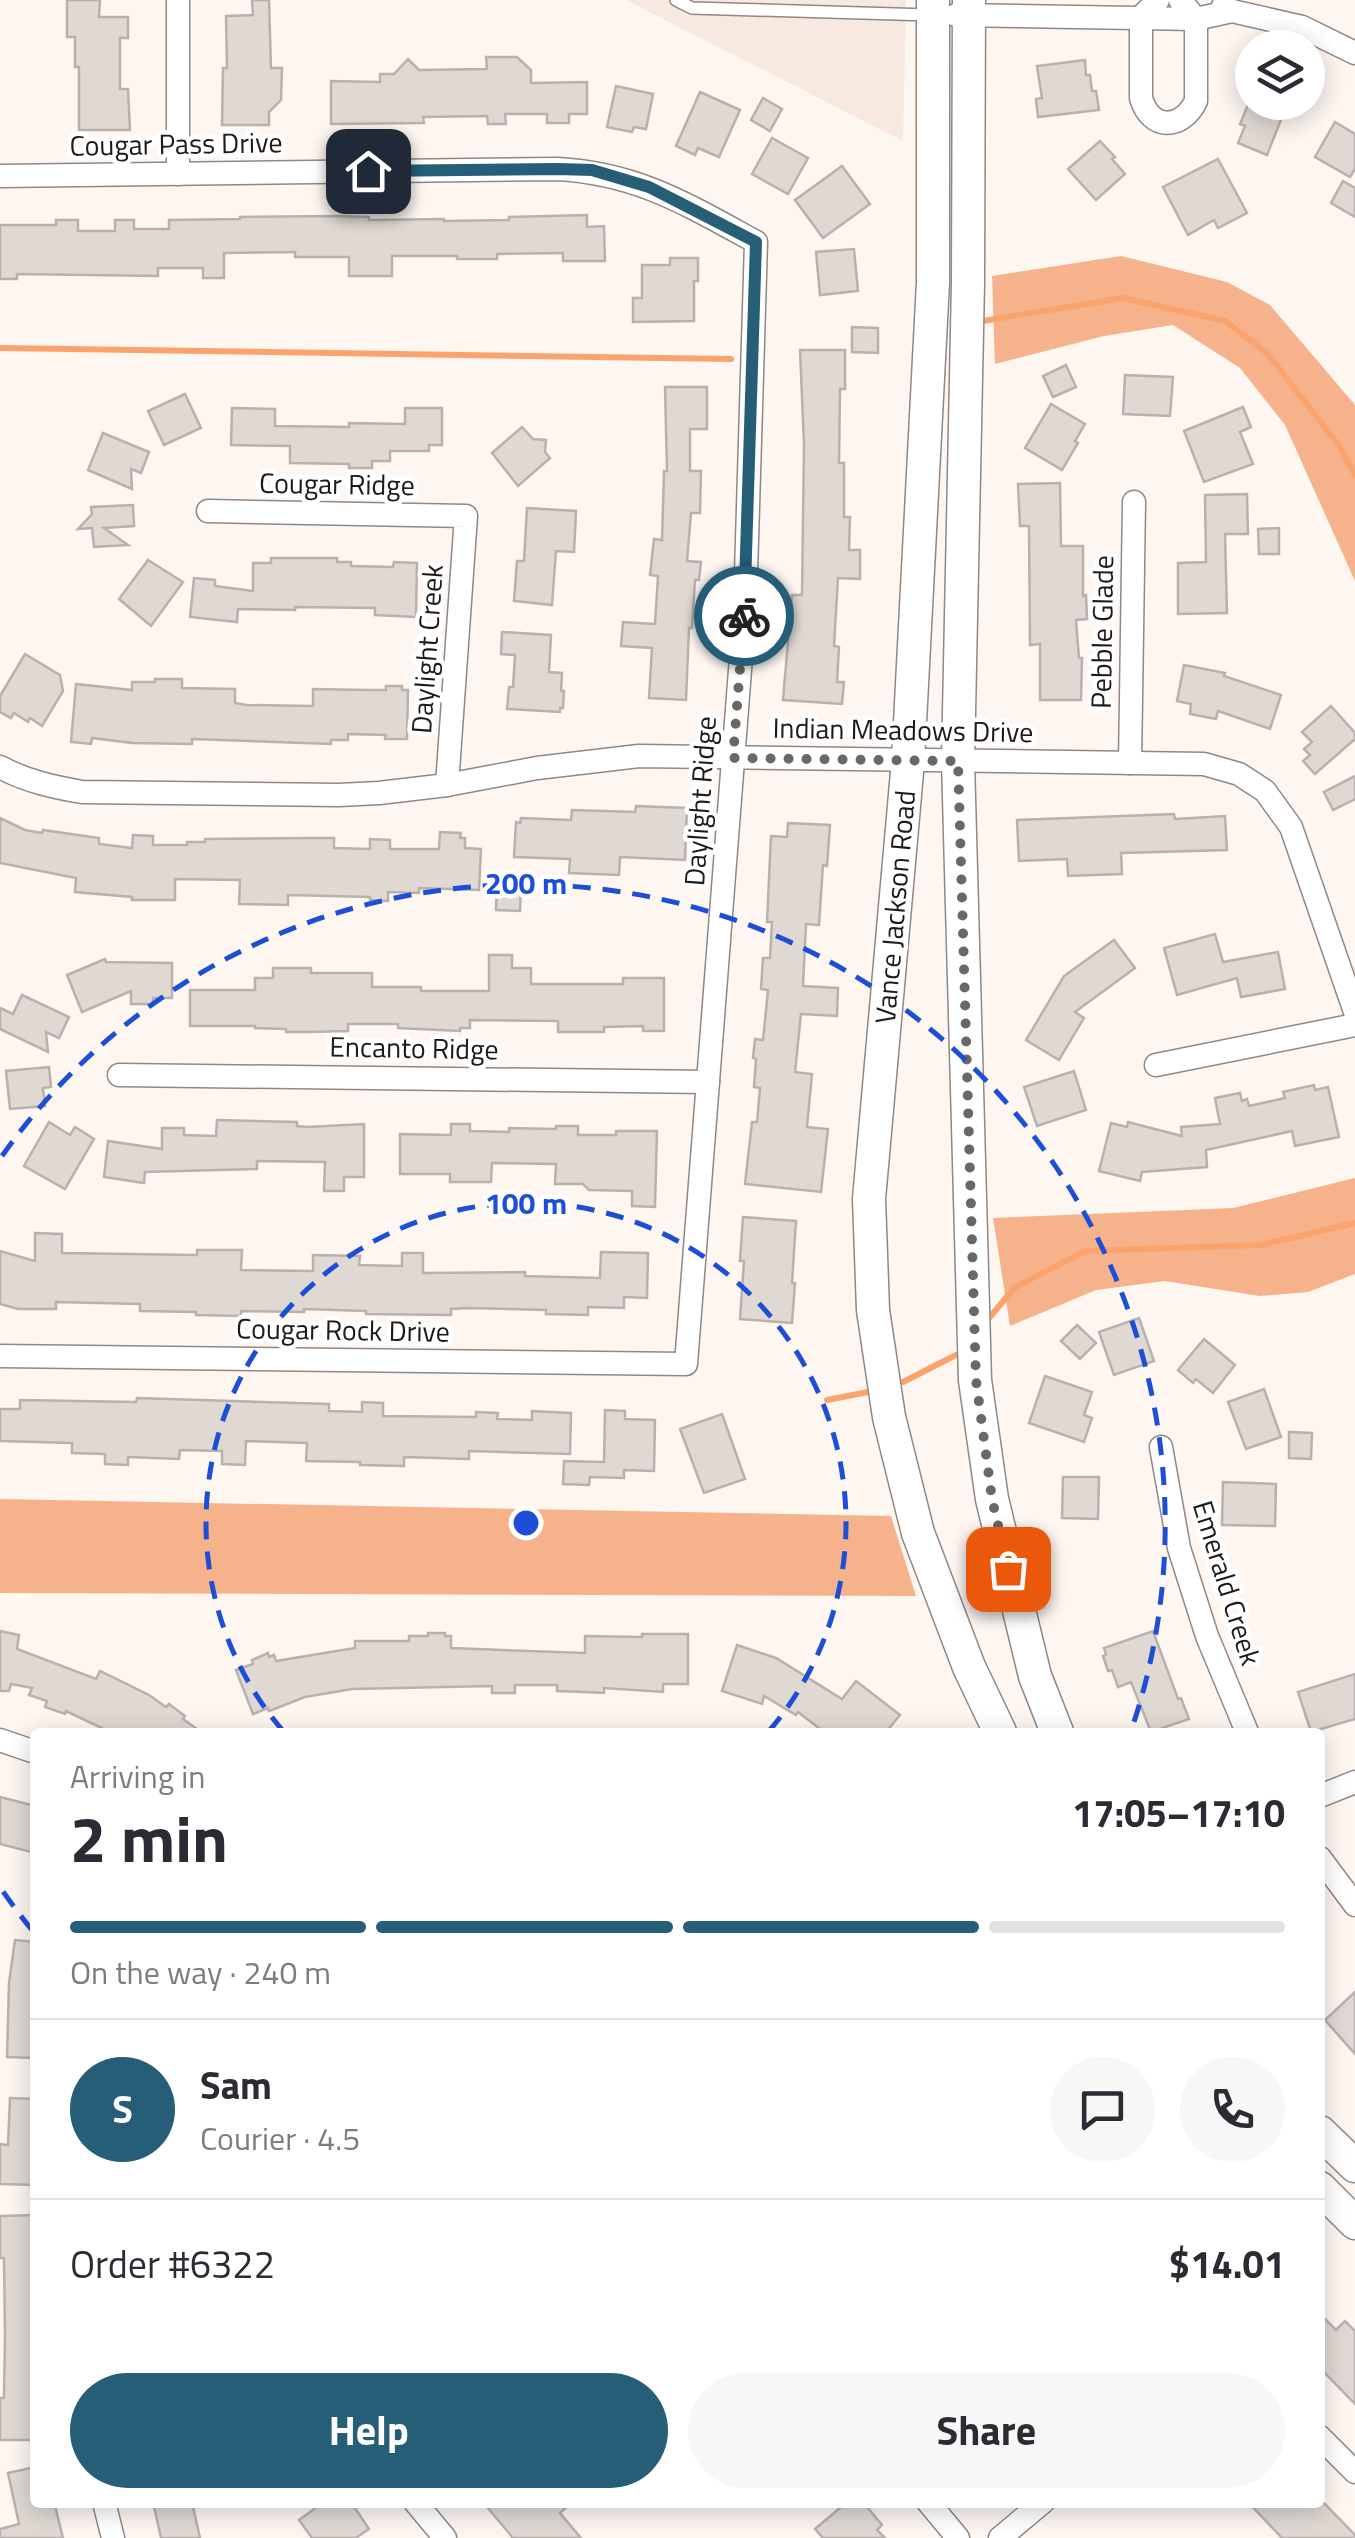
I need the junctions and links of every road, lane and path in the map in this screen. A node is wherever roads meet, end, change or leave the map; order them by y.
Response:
1 (178, 0) edge
2 (676, 0) edge
3 (1158, 0) edge
4 (1180, 0) edge
5 (742, 5) edge
6 (1222, 6) edge
7 (933, 7) edge
8 (969, 8) edge
9 (1141, 17) junction
10 (1196, 18) junction
11 (1355, 53) edge
12 (178, 174) junction
13 (0, 176) edge
14 (756, 242) joint
15 (1134, 502) dead end
16 (208, 511) dead end
17 (466, 516) joint
18 (733, 758) junction
19 (908, 761) junction
20 (958, 761) junction
21 (1130, 763) junction
22 (0, 767) edge
23 (447, 785) junction
24 (1355, 1012) edge
25 (1355, 1025) edge
26 (1156, 1065) dead end
27 (119, 1075) dead end
28 (708, 1082) junction
29 (0, 1356) edge
30 (686, 1364) joint
31 (1161, 1448) dead end
32 (998, 1728) edge
33 (1055, 1728) edge
34 (1245, 1728) edge
35 (0, 1740) edge
36 (30, 1750) edge
37 (1355, 1782) edge
38 (1325, 1794) edge
39 (1325, 1865) edge
40 (1355, 1906) edge
41 (1325, 2137) edge
42 (1355, 2166) edge
43 (1325, 2193) edge
44 (1355, 2223) edge
45 (1325, 2442) edge
46 (1355, 2472) edge
47 (106, 2508) edge
48 (420, 2508) edge
49 (933, 2508) edge
50 (1037, 2508) edge
51 (113, 2538) edge
52 (445, 2538) edge
53 (958, 2538) edge
54 (1000, 2538) edge

1 - 12 street
2 - 5 lane
3 - 9 street
4 - 10 street
5 - 7 lane
6 - 10 street
6 - 11 street
7 - 8 street
7 - 19 main road, Vance Jackson Road
8 - 9 street
8 - 20 main road, Vance Jackson Road
9 - 10 street
9 - 10 street
12 - 13 street, Cougar Pass Drive
12 - 14 street, Cougar Pass Drive
14 - 18 street, Daylight Ridge
15 - 21 street, Pebble Glade
16 - 17 street, Cougar Ridge
17 - 23 street, Daylight Creek
18 - 19 street, Indian Meadows Drive
18 - 23 street, Indian Meadows Drive
18 - 28 street, Daylight Ridge
19 - 20 street, Indian Meadows Drive
19 - 32 main road, Vance Jackson Road
20 - 21 street, Indian Meadows Drive
20 - 33 main road, Vance Jackson Road
21 - 24 street, Indian Meadows Drive
22 - 23 street, Indian Meadows Drive
25 - 26 street
27 - 28 street, Encanto Ridge
28 - 30 street, Daylight Ridge
29 - 30 street, Cougar Rock Drive
31 - 34 street, Emerald Creek
35 - 36 street
37 - 38 street
39 - 40 street
41 - 42 main road
43 - 44 main road
45 - 46 street
47 - 51 street
48 - 52 street
49 - 53 street
50 - 54 street

